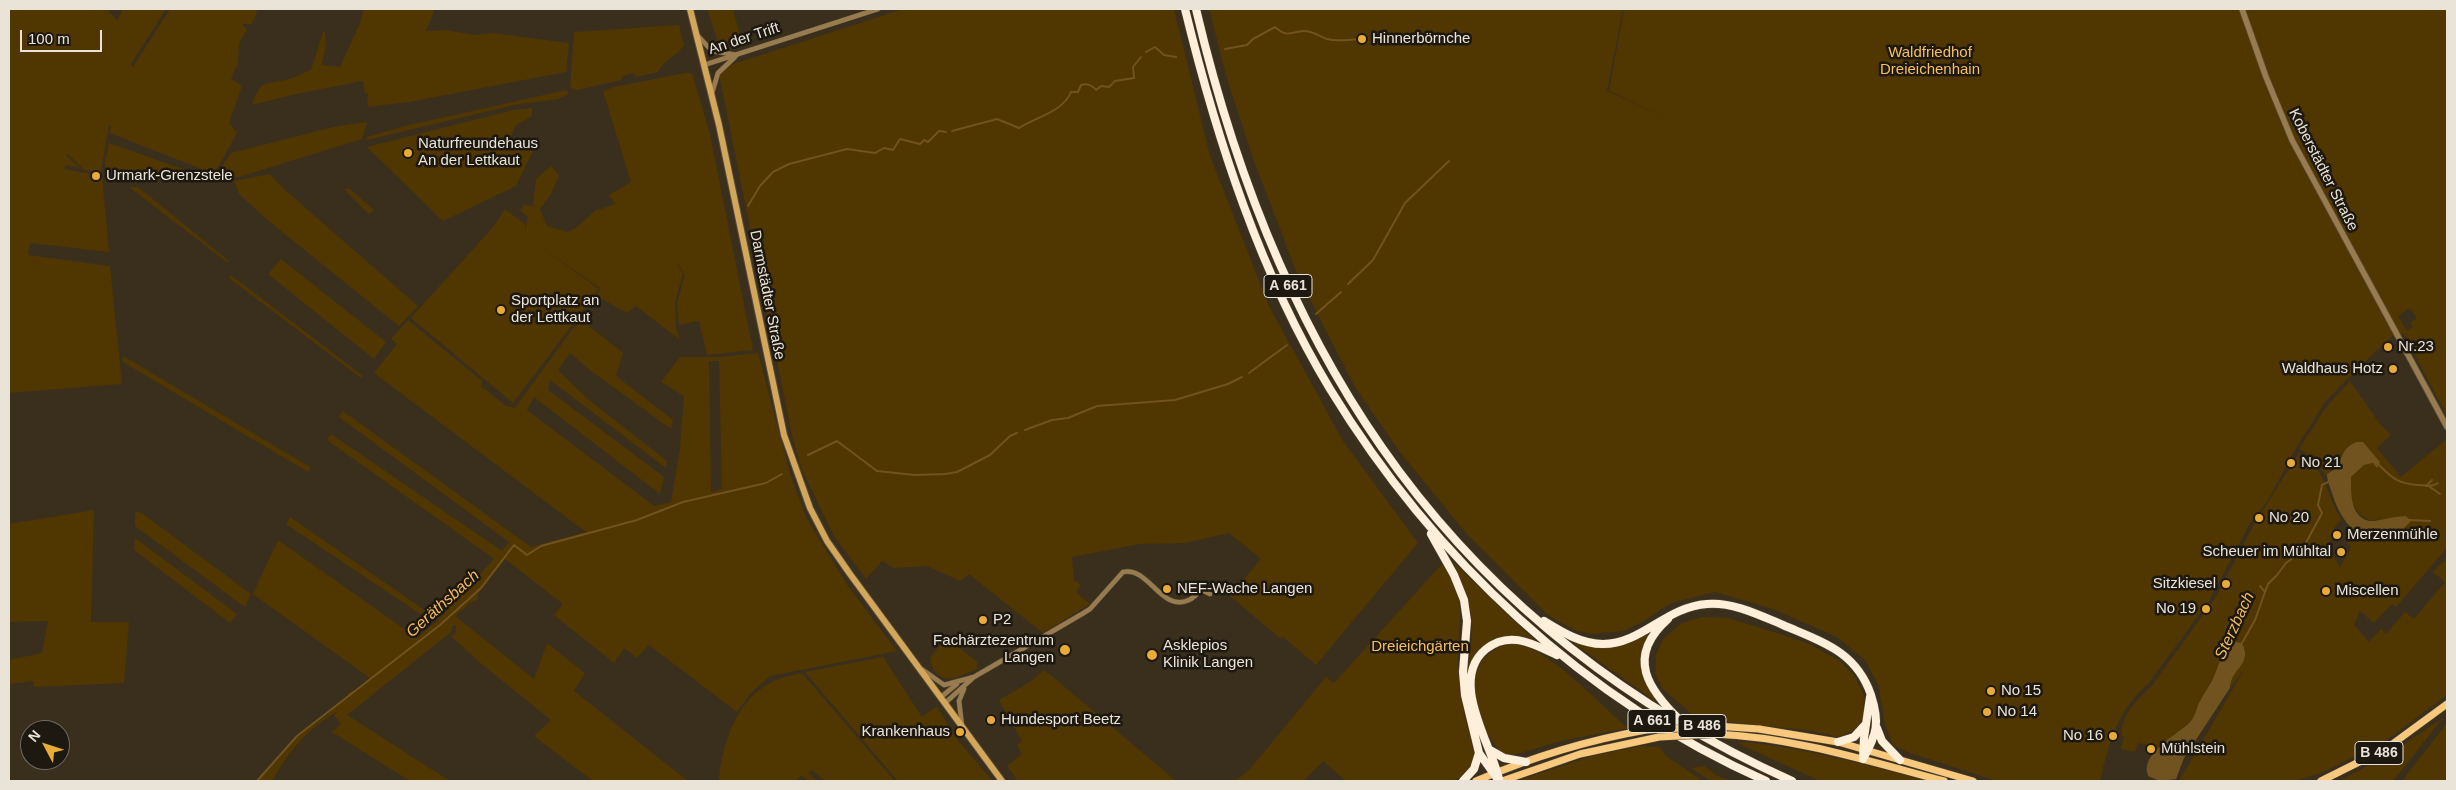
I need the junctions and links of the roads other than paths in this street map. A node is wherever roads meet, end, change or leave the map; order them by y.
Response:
1 (690, 9) edge
2 (878, 9) edge
3 (1185, 9) edge
4 (1196, 9) edge
5 (2242, 9) edge
6 (697, 35) junction
7 (738, 55) junction
8 (704, 65) junction
9 (712, 94) junction
10 (2447, 426) edge
11 (1424, 522) junction
12 (1210, 594) dead end
13 (1525, 610) junction
14 (1681, 610) junction
15 (1566, 659) junction
16 (922, 670) junction
17 (974, 677) junction
18 (958, 683) junction
19 (964, 689) junction
20 (1870, 692) junction
21 (943, 700) junction
22 (2447, 704) edge
23 (1865, 725) junction
24 (963, 728) junction
25 (1878, 728) junction
26 (1695, 733) junction
27 (1838, 742) junction
28 (1489, 748) junction
29 (1865, 750) junction
30 (1479, 753) junction
31 (1863, 759) junction
32 (1900, 760) junction
33 (1526, 762) junction
34 (1495, 773) junction
35 (1002, 781) edge
36 (1463, 781) edge
37 (1476, 781) edge
38 (1500, 781) edge
39 (1766, 781) edge
40 (1792, 781) edge
41 (1944, 781) edge
42 (1973, 781) edge
43 (2321, 781) edge

1 - 6 main road, Darmstädter Straße
2 - 7 street, An der Trift
3 - 11 highway, A 661
4 - 13 highway, A 661
5 - 10 street, Koberstädter Straße
6 - 7 street
6 - 8 main road, Darmstädter Straße
7 - 8 street, An der Trift
7 - 9 street
8 - 9 main road, Darmstädter Straße
9 - 16 main road, Darmstädter Straße
11 - 15 highway, A 661
11 - 30 highway, A 661
12 - 17 street
13 - 14 highway
13 - 26 highway, A 661
14 - 20 highway
14 - 26 highway
15 - 28 highway
15 - 39 highway, A 661
16 - 18 street
16 - 21 main road, Darmstädter Straße
17 - 18 street
17 - 19 street
18 - 21 street
19 - 21 street
19 - 24 street
20 - 23 highway
20 - 25 highway
21 - 24 main road, Darmstädter Straße
22 - 43 main road, B 486
23 - 27 highway
23 - 29 highway
24 - 35 main road, Darmstädter Straße
25 - 29 highway
25 - 32 highway
26 - 40 highway, A 661
27 - 29 main road, B 486
27 - 33 main road, B 486, bridge
28 - 33 highway
28 - 34 highway
29 - 31 highway
29 - 32 main road, B 486
30 - 34 highway
30 - 36 highway
31 - 38 main road, B 486, bridge
31 - 41 main road, B 486
32 - 42 main road, B 486
33 - 34 main road, B 486
34 - 37 main road, B 486
34 - 38 highway

